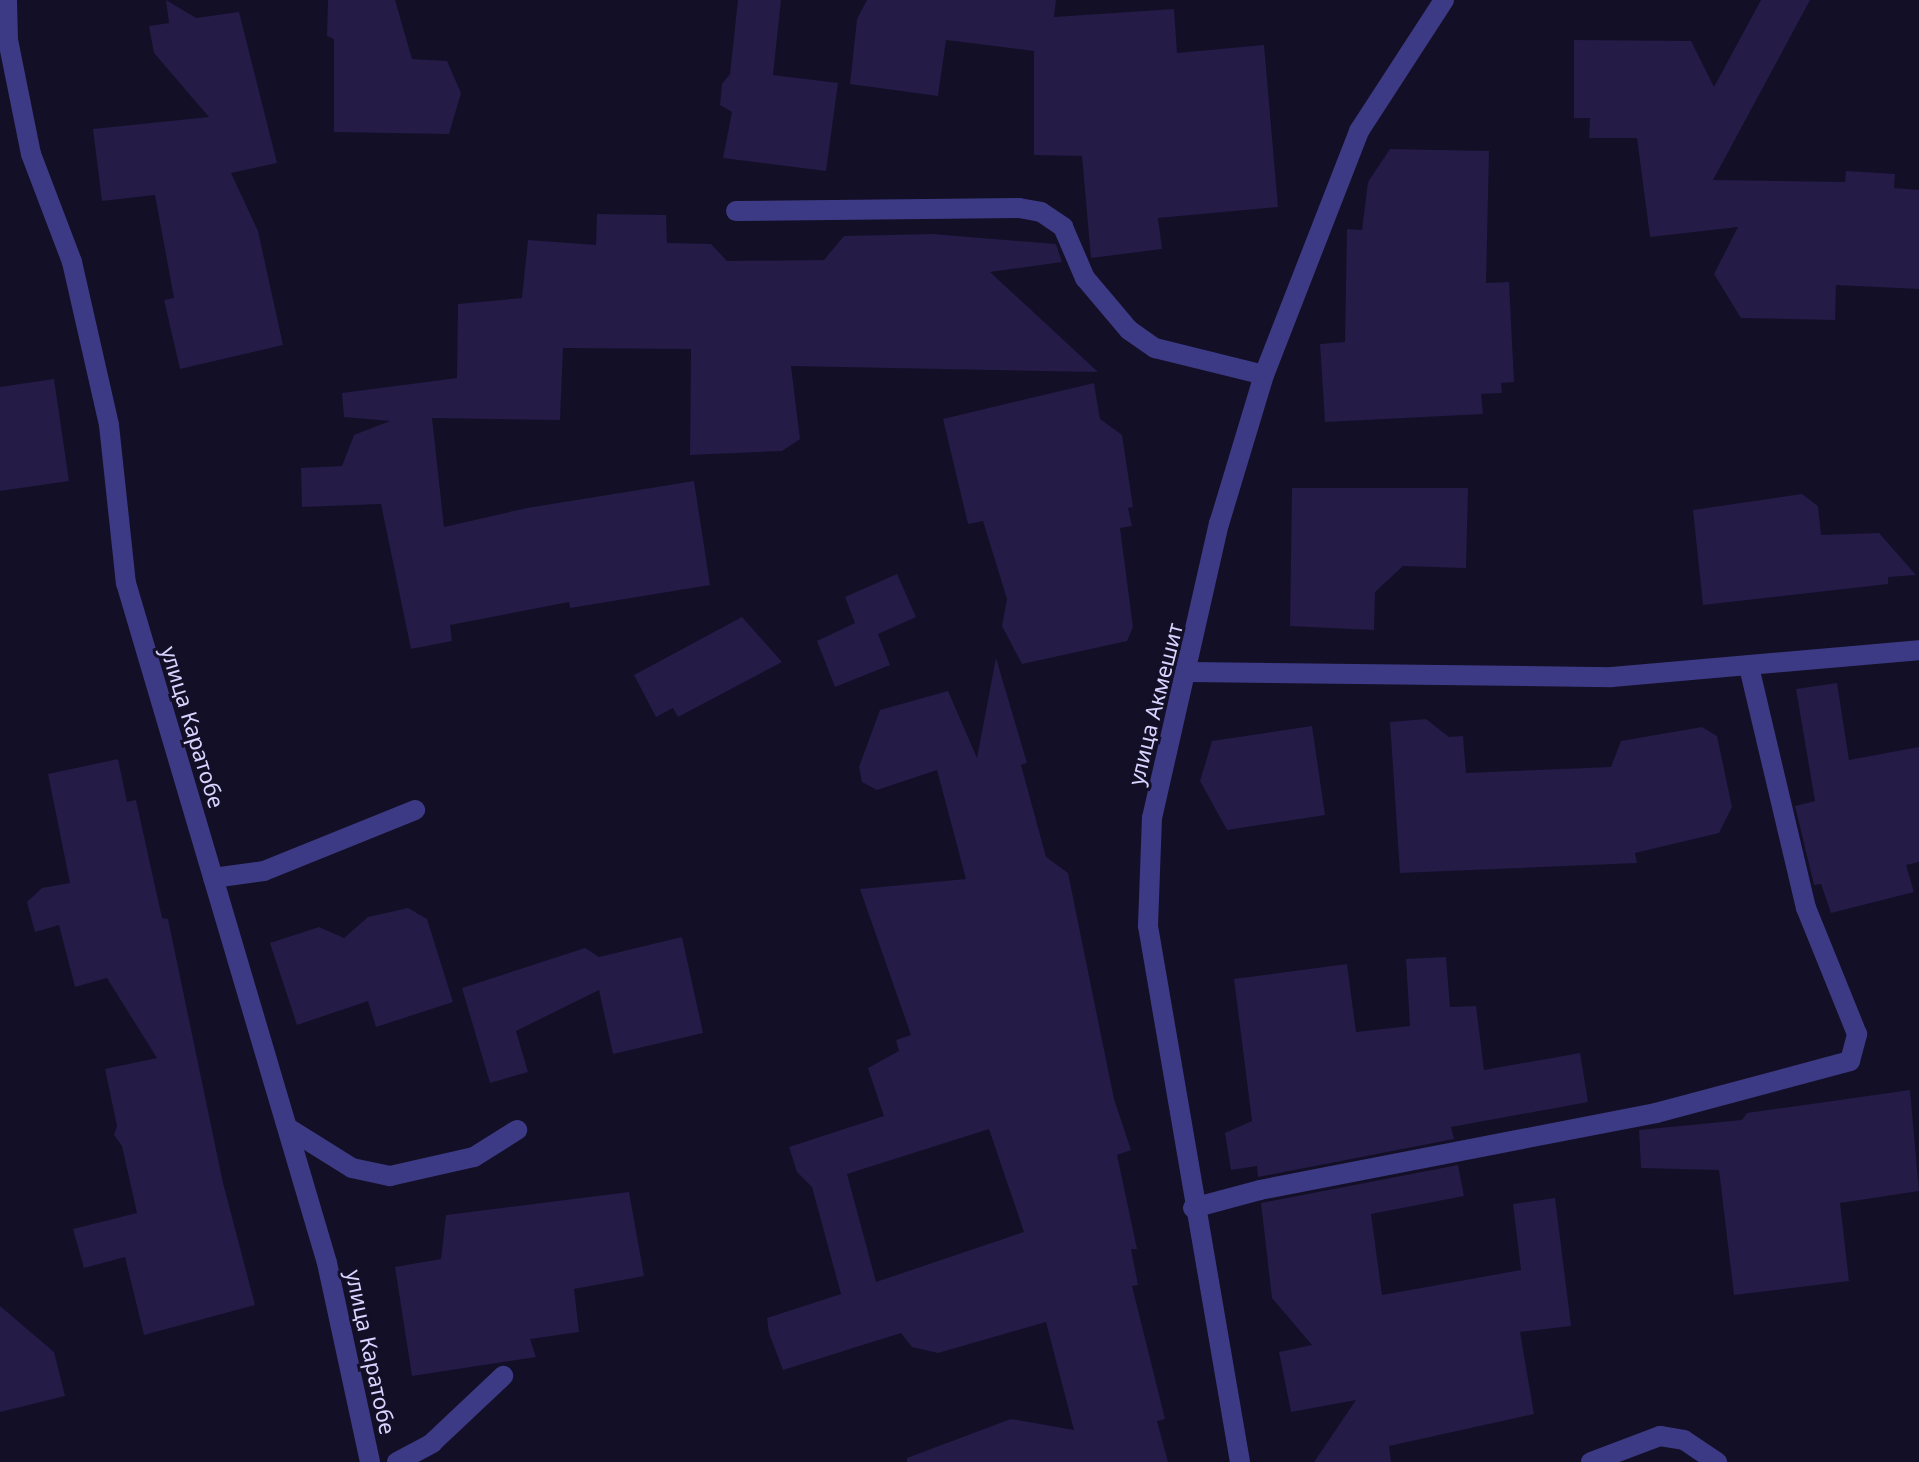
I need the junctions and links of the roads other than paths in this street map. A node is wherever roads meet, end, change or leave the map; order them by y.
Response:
1 (7, 0) edge
2 (1444, 0) edge
3 (736, 211) dead end
4 (1264, 375) junction
5 (1919, 650) edge
6 (1749, 667) junction
7 (1189, 672) junction
8 (415, 810) dead end
9 (213, 878) junction
10 (288, 1128) junction
11 (517, 1130) dead end
12 (1193, 1208) junction
13 (503, 1376) dead end
14 (370, 1462) edge
15 (397, 1462) edge
16 (1240, 1462) edge
17 (1591, 1462) edge
18 (1717, 1462) edge

1 - 9 street, улица Каратобе
2 - 4 street, улица Акмешит
3 - 4 street
4 - 7 street, улица Акмешит
5 - 6 street
6 - 7 street
6 - 12 street
7 - 12 street, улица Акмешит
8 - 9 street
9 - 10 street, улица Каратобе
10 - 11 street
10 - 14 street, улица Каратобе
12 - 16 street, улица Акмешит
13 - 15 street
17 - 18 street

